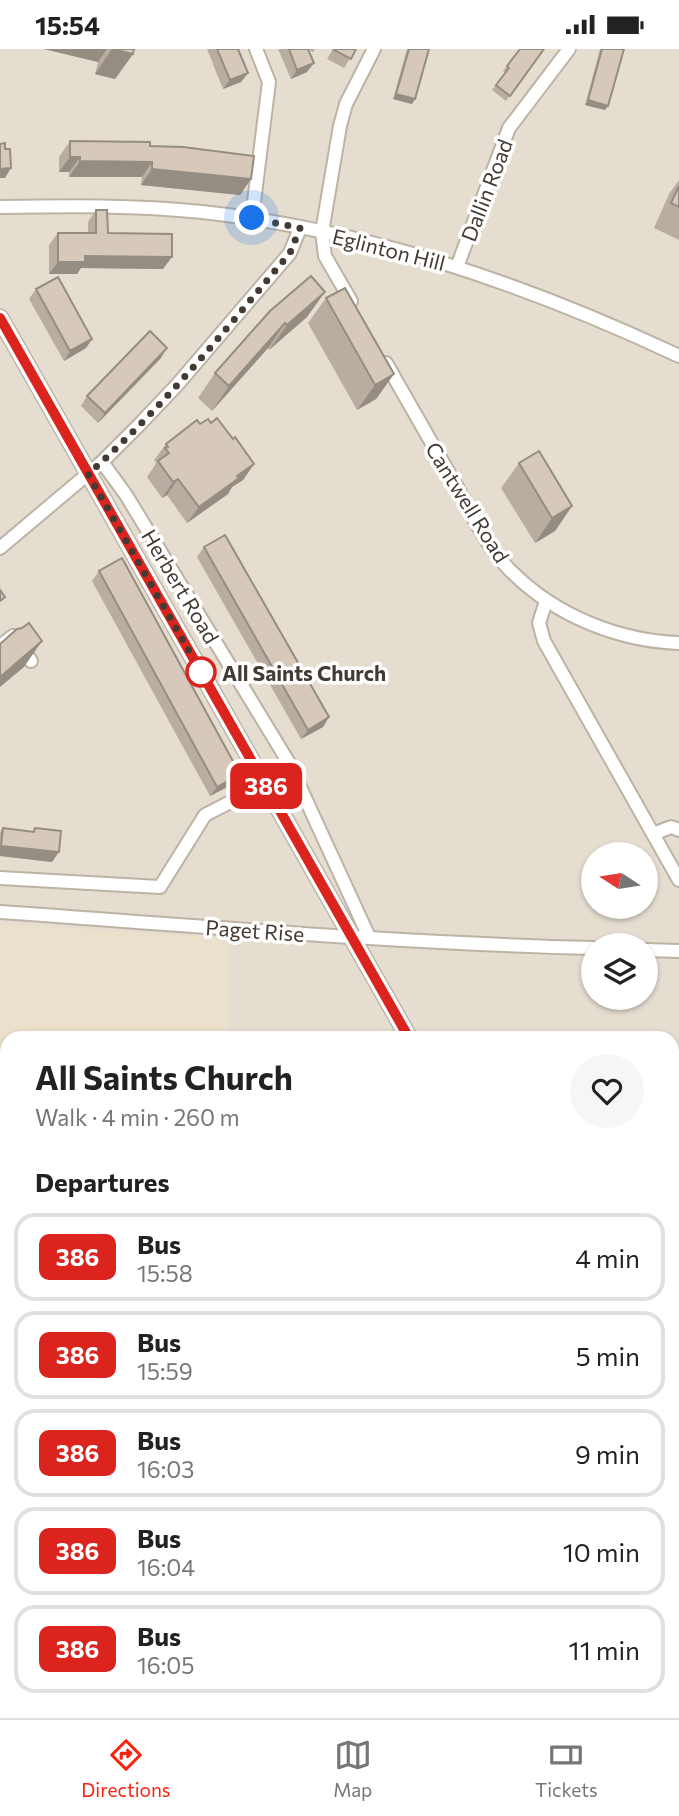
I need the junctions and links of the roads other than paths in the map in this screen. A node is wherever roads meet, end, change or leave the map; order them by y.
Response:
1 (256, 49) edge
2 (374, 49) edge
3 (569, 49) edge
4 (0, 207) edge
5 (252, 218) junction
6 (300, 228) junction
7 (322, 232) junction
8 (457, 267) junction
9 (359, 316) edge
10 (0, 318) edge
11 (380, 352) edge
12 (679, 356) edge
13 (102, 462) junction
14 (88, 474) junction
15 (0, 548) edge
16 (546, 601) junction
17 (679, 643) edge
18 (0, 646) edge
19 (31, 661) edge
20 (265, 784) junction
21 (679, 830) edge
22 (653, 834) junction
23 (0, 878) edge
24 (679, 880) edge
25 (0, 912) edge
26 (352, 936) junction
27 (369, 937) junction
28 (581, 948) edge
29 (658, 950) edge
30 (679, 951) edge
31 (405, 1031) edge

1 - 5 street
2 - 7 street
3 - 8 street, Dallin Road
4 - 5 street, Eglinton Hill
5 - 6 street, Eglinton Hill
6 - 7 street, Eglinton Hill
6 - 13 street
7 - 8 street, Eglinton Hill
7 - 9 street
8 - 12 street, Eglinton Hill
10 - 14 street, Herbert Road
11 - 16 street, Cantwell Road
13 - 14 street
13 - 27 street, Herbert Road
14 - 15 street
14 - 20 street, Herbert Road
16 - 17 street, Cantwell Road
16 - 22 street
18 - 19 street
20 - 23 street
20 - 26 street, Herbert Road
21 - 22 street
22 - 24 street
25 - 26 street, Paget Rise
26 - 27 street, Paget Rise
26 - 31 street, Herbert Road
27 - 28 street, Paget Rise
29 - 30 street

